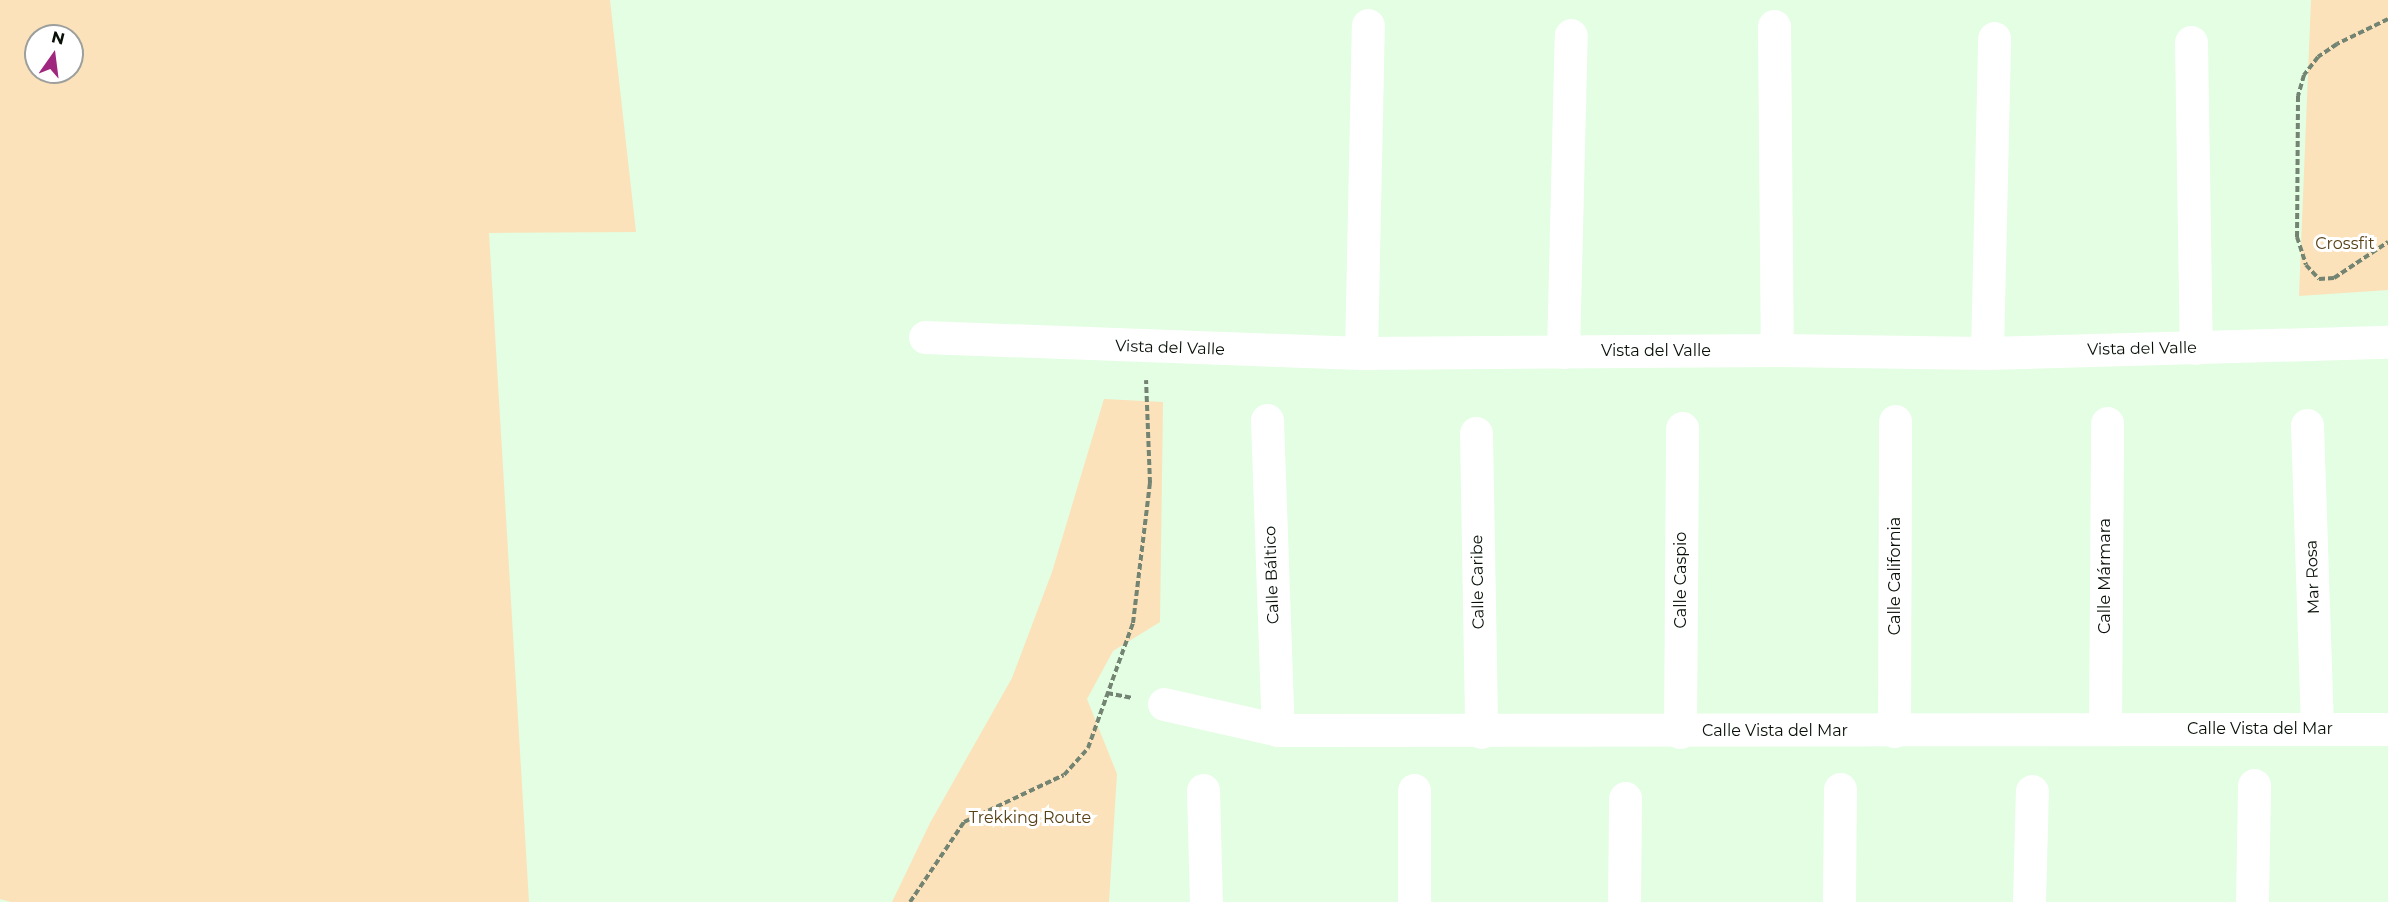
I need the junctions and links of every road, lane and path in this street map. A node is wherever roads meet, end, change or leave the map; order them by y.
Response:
1 (2388, 19) edge
2 (1368, 26) dead end
3 (1774, 26) dead end
4 (1571, 35) dead end
5 (1994, 38) dead end
6 (2192, 42) dead end
7 (2388, 243) edge
8 (925, 337) dead end
9 (2388, 342) edge
10 (1145, 348) junction
11 (2196, 348) junction
12 (1777, 350) junction
13 (1563, 352) junction
14 (1361, 353) junction
15 (1987, 353) junction
16 (1267, 420) dead end
17 (1895, 421) dead end
18 (2107, 423) dead end
19 (2307, 425) dead end
20 (1682, 428) dead end
21 (1476, 433) dead end
22 (1164, 704) dead end
23 (2105, 729) junction
24 (2317, 729) junction
25 (2388, 729) edge
26 (1278, 730) junction
27 (1894, 731) junction
28 (1481, 732) junction
29 (1680, 732) junction
30 (2254, 785) dead end
31 (1840, 789) dead end
32 (1203, 790) dead end
33 (1414, 790) dead end
34 (2032, 791) dead end
35 (1625, 798) dead end
36 (910, 902) edge
37 (1206, 902) edge
38 (1414, 902) edge
39 (1624, 902) edge
40 (1839, 902) edge
41 (2029, 902) edge
42 (2252, 902) edge

1 - 7 path
2 - 14 street
3 - 12 street
4 - 13 street
5 - 15 street
6 - 11 street
8 - 10 street, Vista del Valle
9 - 11 street, Vista del Valle
10 - 14 street, Vista del Valle
10 - 36 path
11 - 15 street, Vista del Valle
12 - 13 street, Vista del Valle
12 - 15 street, Vista del Valle
13 - 14 street, Vista del Valle
16 - 26 street, Calle Báltico
17 - 27 street, Calle California
18 - 23 street, Calle Mármara
19 - 24 street, Mar Rosa
20 - 29 street, Calle Caspio
21 - 28 street, Calle Caribe
22 - 26 street, Calle Vista del Mar
23 - 24 street, Calle Vista del Mar
23 - 27 street, Calle Vista del Mar
24 - 25 street, Calle Vista del Mar
26 - 28 street, Calle Vista del Mar
27 - 29 street, Calle Vista del Mar
28 - 29 street, Calle Vista del Mar
30 - 42 street
31 - 40 street
32 - 37 street
33 - 38 street
34 - 41 street
35 - 39 street

